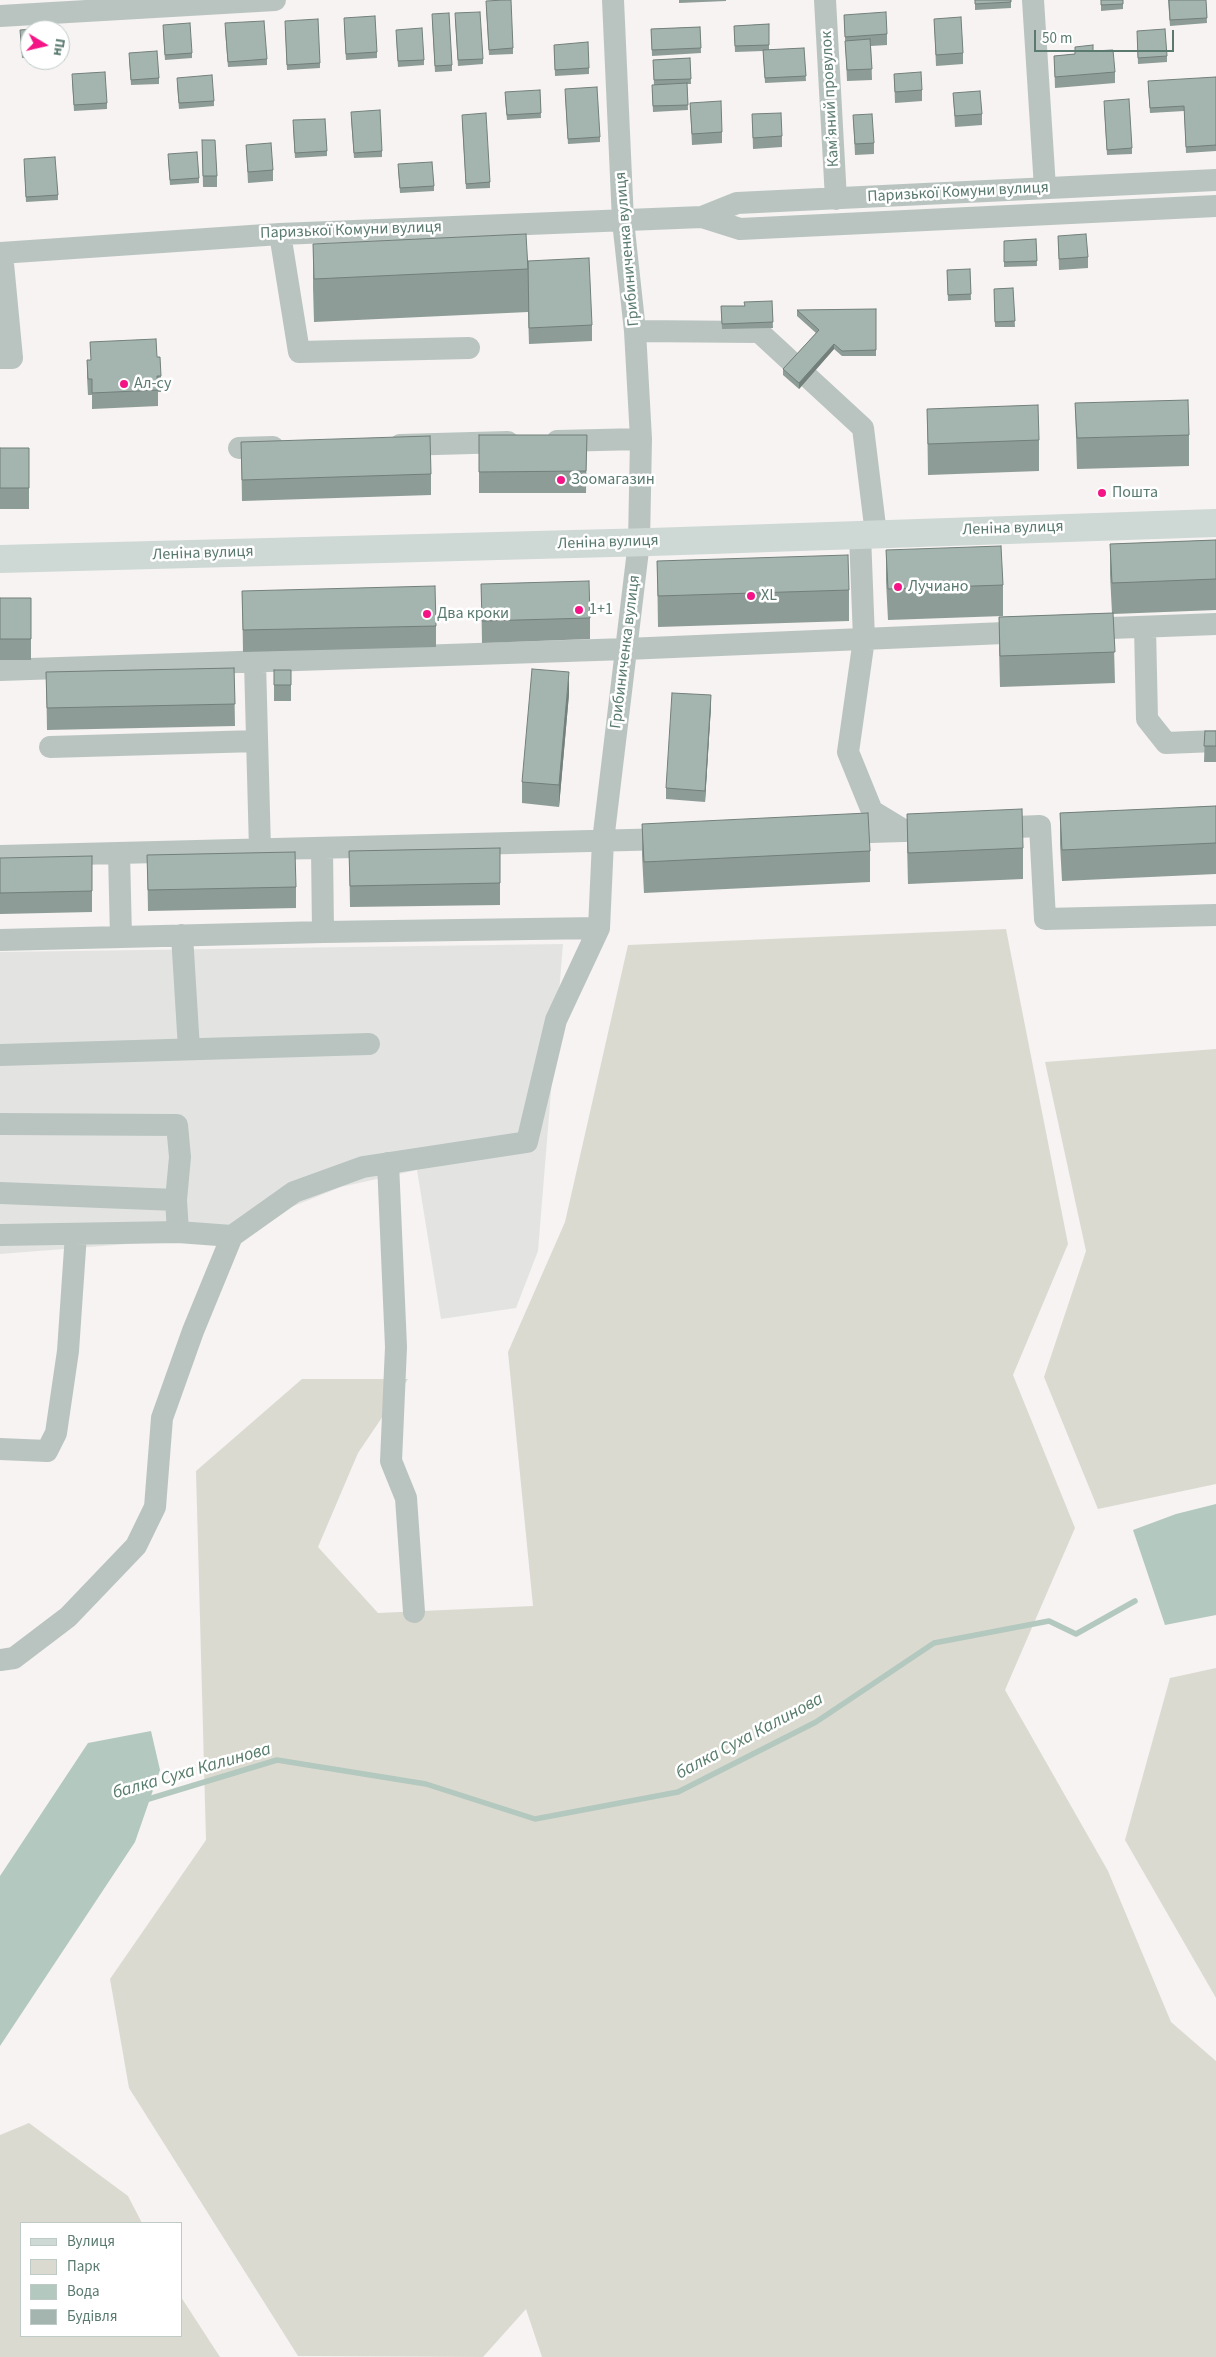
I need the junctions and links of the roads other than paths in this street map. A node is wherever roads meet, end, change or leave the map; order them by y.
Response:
1 (275, 0) edge
2 (613, 0) edge
3 (825, 0) edge
4 (1033, 0) edge
5 (0, 16) edge
6 (1216, 180) edge
7 (1044, 188) junction
8 (836, 199) junction
9 (1216, 206) edge
10 (702, 217) junction
11 (623, 220) junction
12 (280, 234) junction
13 (1, 253) edge
14 (636, 331) junction
15 (469, 348) dead end
16 (0, 358) edge
17 (641, 439) junction
18 (376, 445) edge
19 (298, 447) edge
20 (239, 448) edge
21 (1216, 522) edge
22 (868, 534) junction
23 (639, 542) junction
24 (0, 559) edge
25 (1216, 624) edge
26 (1145, 627) junction
27 (864, 639) junction
28 (626, 649) junction
29 (255, 662) junction
30 (0, 670) edge
31 (257, 741) junction
32 (1216, 741) edge
33 (50, 747) dead end
34 (905, 831) junction
35 (820, 834) edge
36 (668, 839) edge
37 (603, 841) junction
38 (322, 848) junction
39 (260, 850) junction
40 (118, 854) junction
41 (0, 856) edge
42 (1216, 915) edge
43 (599, 928) junction
44 (323, 932) junction
45 (182, 935) junction
46 (121, 937) junction
47 (0, 940) edge
48 (369, 1044) dead end
49 (189, 1049) junction
50 (0, 1055) edge
51 (0, 1124) edge
52 (388, 1163) junction
53 (0, 1193) edge
54 (176, 1200) junction
55 (178, 1232) junction
56 (76, 1234) junction
57 (0, 1235) edge
58 (232, 1236) junction
59 (0, 1449) edge
60 (414, 1612) dead end
61 (0, 1660) edge

1 - 5 street
2 - 11 street, Грибиниченка вулиця
3 - 8 street, Кам’яний провулок
4 - 7 street
6 - 7 street, Паризької Комуни вулиця
7 - 8 street, Паризької Комуни вулиця
8 - 10 street, Паризької Комуни вулиця
9 - 10 street, Паризької Комуни вулиця
10 - 11 street, Паризької Комуни вулиця
11 - 12 street, Паризької Комуни вулиця
11 - 14 street, Грибиниченка вулиця
12 - 13 street, Паризької Комуни вулиця
12 - 15 street
13 - 16 street
14 - 17 street, Грибиниченка вулиця
14 - 22 street
17 - 18 street
17 - 23 street, Грибиниченка вулиця
19 - 20 street
21 - 22 main road, Леніна вулиця
22 - 23 main road, Леніна вулиця
22 - 27 street
23 - 24 main road, Леніна вулиця
23 - 28 street, Грибиниченка вулиця
25 - 26 street
26 - 27 street
26 - 32 street
27 - 28 street
27 - 34 street
28 - 29 street
28 - 37 street, Грибиниченка вулиця
29 - 30 street
29 - 31 street
31 - 33 street
31 - 39 street
34 - 35 street
34 - 42 street
36 - 37 street
37 - 38 street
37 - 43 street, Грибиниченка вулиця
38 - 39 street
38 - 44 street
39 - 40 street
40 - 41 street
40 - 46 street
43 - 44 street
43 - 52 street, Грибиниченка вулиця
44 - 45 street
45 - 46 street
45 - 49 street
46 - 47 street
48 - 49 street
49 - 50 street
51 - 54 street
52 - 58 street
52 - 60 street
53 - 54 street
54 - 55 street
55 - 56 street
55 - 58 street
56 - 57 street
56 - 59 street
58 - 61 street

